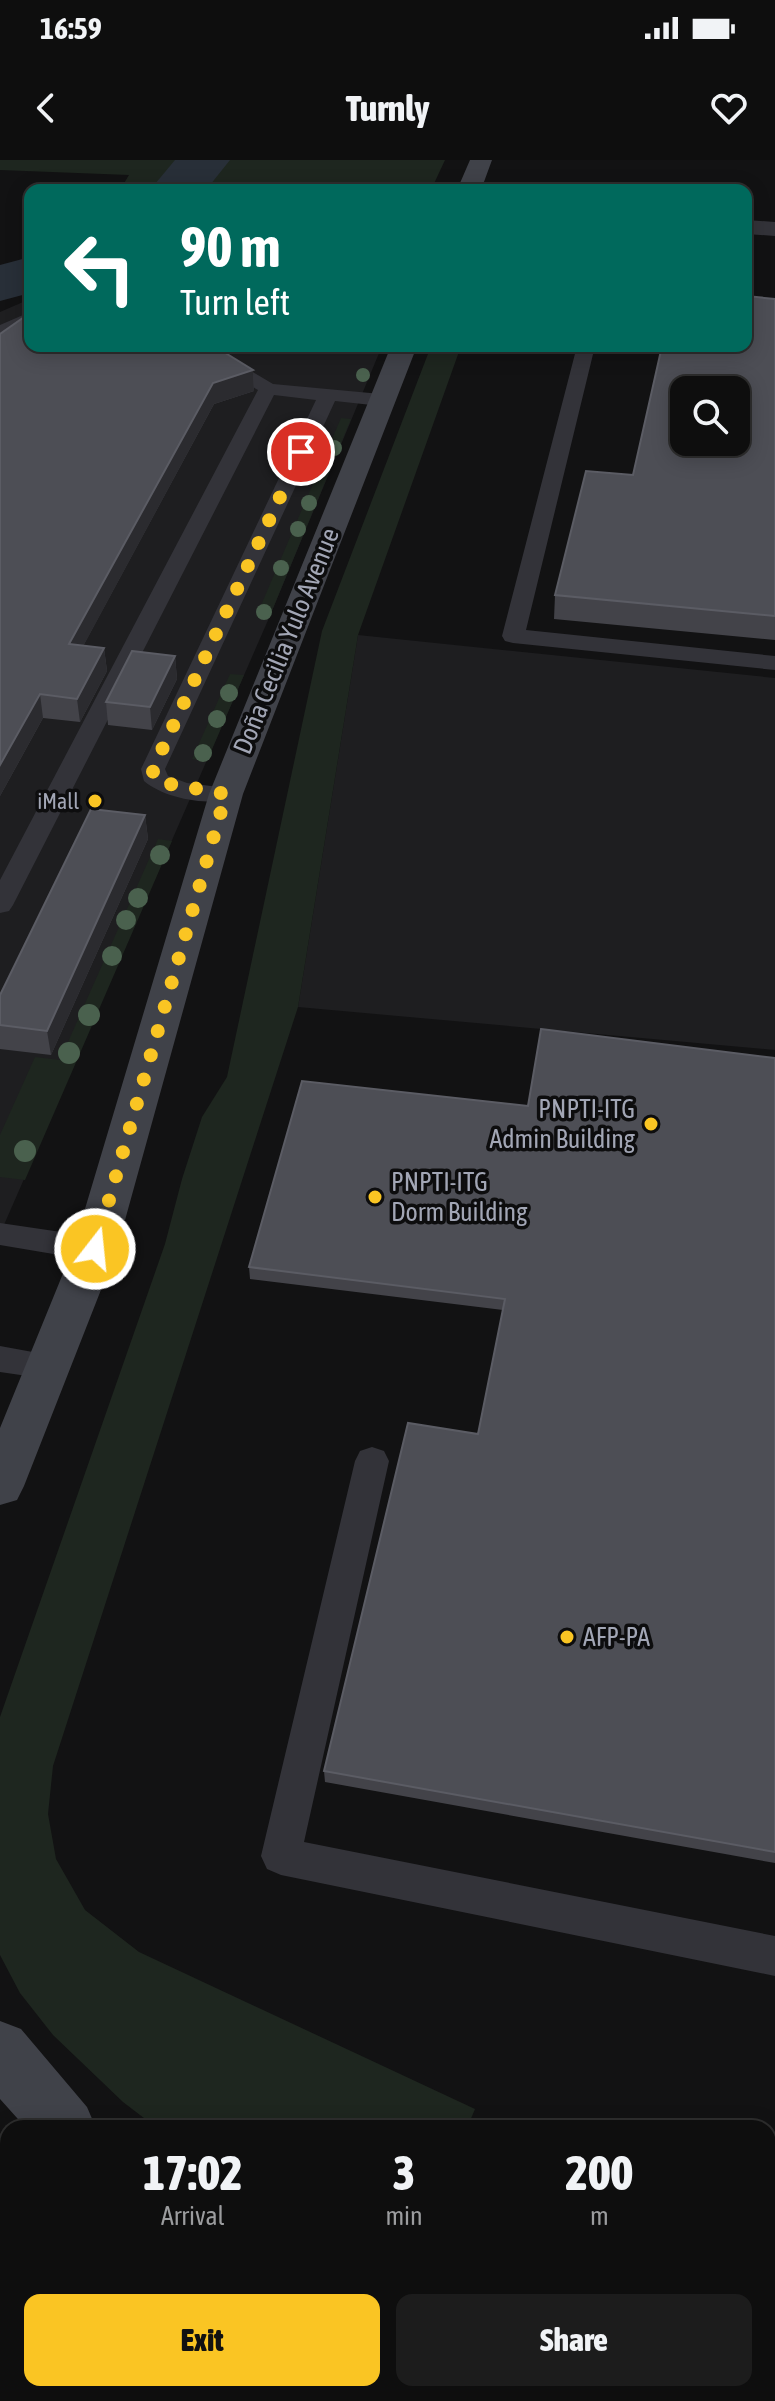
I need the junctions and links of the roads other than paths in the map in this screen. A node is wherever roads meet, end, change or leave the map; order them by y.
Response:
1 (481, 160) edge
2 (471, 184) edge
3 (752, 227) edge
4 (775, 229) edge
5 (24, 321) edge
6 (0, 332) edge
7 (213, 352) edge
8 (401, 352) edge
9 (584, 352) edge
10 (268, 389) junction
11 (328, 395) junction
12 (381, 400) junction
13 (775, 663) edge
14 (226, 794) junction
15 (0, 905) edge
16 (0, 1234) edge
17 (95, 1249) junction
18 (0, 1359) edge
19 (48, 1366) junction
20 (372, 1461) dead end
21 (0, 1486) edge
22 (775, 1956) edge
23 (0, 2050) edge
24 (59, 2120) edge

1 - 2 main road
3 - 4 street
5 - 6 lane
7 - 10 lane
8 - 12 main road, Doña Cecilia Yulo Avenue
9 - 13 lane
10 - 11 lane
10 - 15 lane
11 - 12 lane
11 - 14 lane
12 - 14 main road, Doña Cecilia Yulo Avenue
14 - 17 main road, Doña Cecilia Yulo Avenue
16 - 17 lane
17 - 19 main road, Doña Cecilia Yulo Avenue
18 - 19 lane
19 - 21 main road, Doña Cecilia Yulo Avenue
20 - 22 lane
23 - 24 main road

